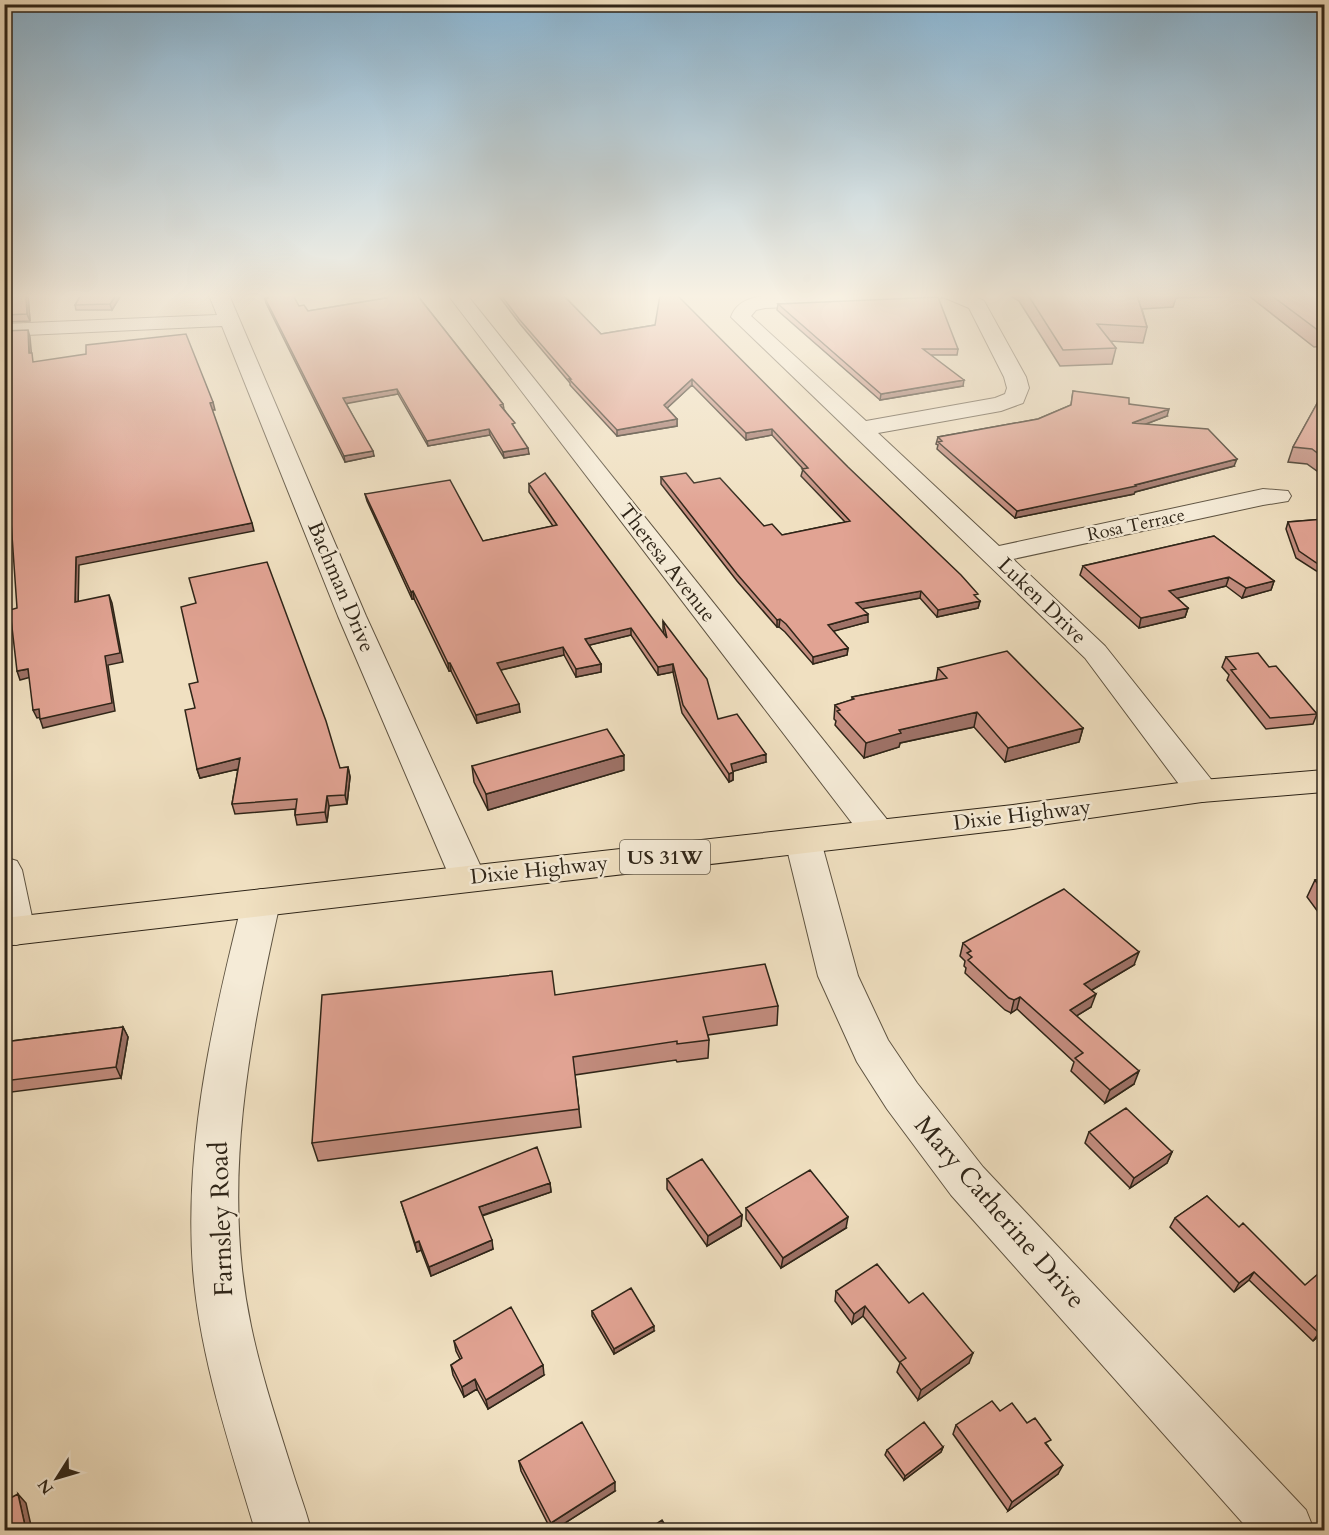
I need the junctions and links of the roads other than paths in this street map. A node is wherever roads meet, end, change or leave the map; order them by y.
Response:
1 (248, 367) edge
2 (513, 367) edge
3 (793, 367) edge
4 (1010, 367) edge
5 (861, 429) junction
6 (1279, 496) dead end
7 (994, 555) junction
8 (1324, 781) edge
9 (1202, 791) junction
10 (877, 831) junction
11 (803, 841) junction
12 (4, 870) edge
13 (468, 878) junction
14 (261, 903) junction
15 (10, 932) edge
16 (284, 1530) edge
17 (1286, 1530) edge

1 - 13 street, Bachman Drive
2 - 10 street, Theresa Avenue
3 - 5 street, Luken Drive
4 - 5 street
5 - 7 street, Luken Drive
6 - 7 street, Rosa Terrace
7 - 9 street, Luken Drive
8 - 9 main road, Dixie Highway / US 31W
9 - 10 main road, Dixie Highway / US 31W
10 - 11 main road, Dixie Highway / US 31W
11 - 13 main road, Dixie Highway / US 31W
11 - 17 street, Mary Catherine Drive
12 - 15 street
13 - 14 main road, Dixie Highway / US 31W
14 - 15 main road, Dixie Highway / US 31W
14 - 16 street, Farnsley Road

